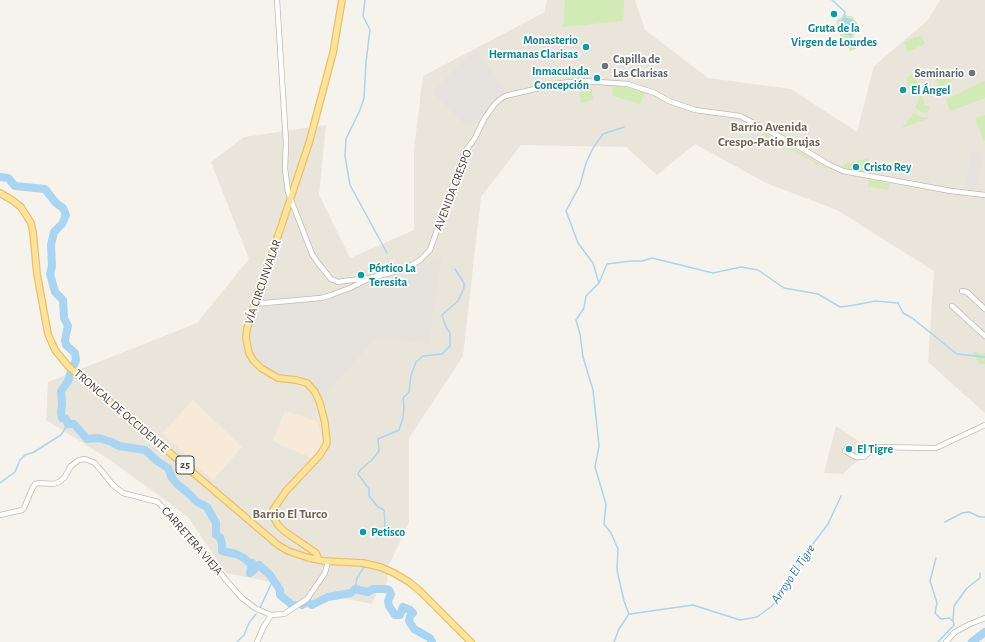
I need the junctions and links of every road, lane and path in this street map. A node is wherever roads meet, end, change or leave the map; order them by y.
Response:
1 (277, 0) edge
2 (342, 0) edge
3 (0, 193) edge
4 (985, 195) edge
5 (291, 199) junction
6 (370, 278) junction
7 (962, 291) dead end
8 (254, 304) junction
9 (952, 306) dead end
10 (985, 309) edge
11 (985, 336) edge
12 (985, 425) edge
13 (845, 451) dead end
14 (0, 515) edge
15 (319, 560) junction
16 (328, 561) junction
17 (271, 615) junction
18 (985, 618) edge
19 (257, 642) edge
20 (471, 642) edge
21 (946, 642) edge

1 - 5 street
2 - 5 main road, VÍA CIRCUNVALAR
3 - 15 main road, TRONCAL DE OCCIDENTE / 25
4 - 6 street, AVENIDA CRESPO
5 - 6 street
5 - 8 main road, VÍA CIRCUNVALAR
6 - 8 street, AVENIDA CRESPO
7 - 10 street
8 - 15 main road, VÍA CIRCUNVALAR
9 - 11 street
12 - 13 street
14 - 17 street, CARRETERA VIEJA
15 - 16 main road, TRONCAL DE OCCIDENTE / 25
16 - 17 street
16 - 20 main road, TRONCAL DE OCCIDENTE / 25
17 - 19 street
18 - 21 street

